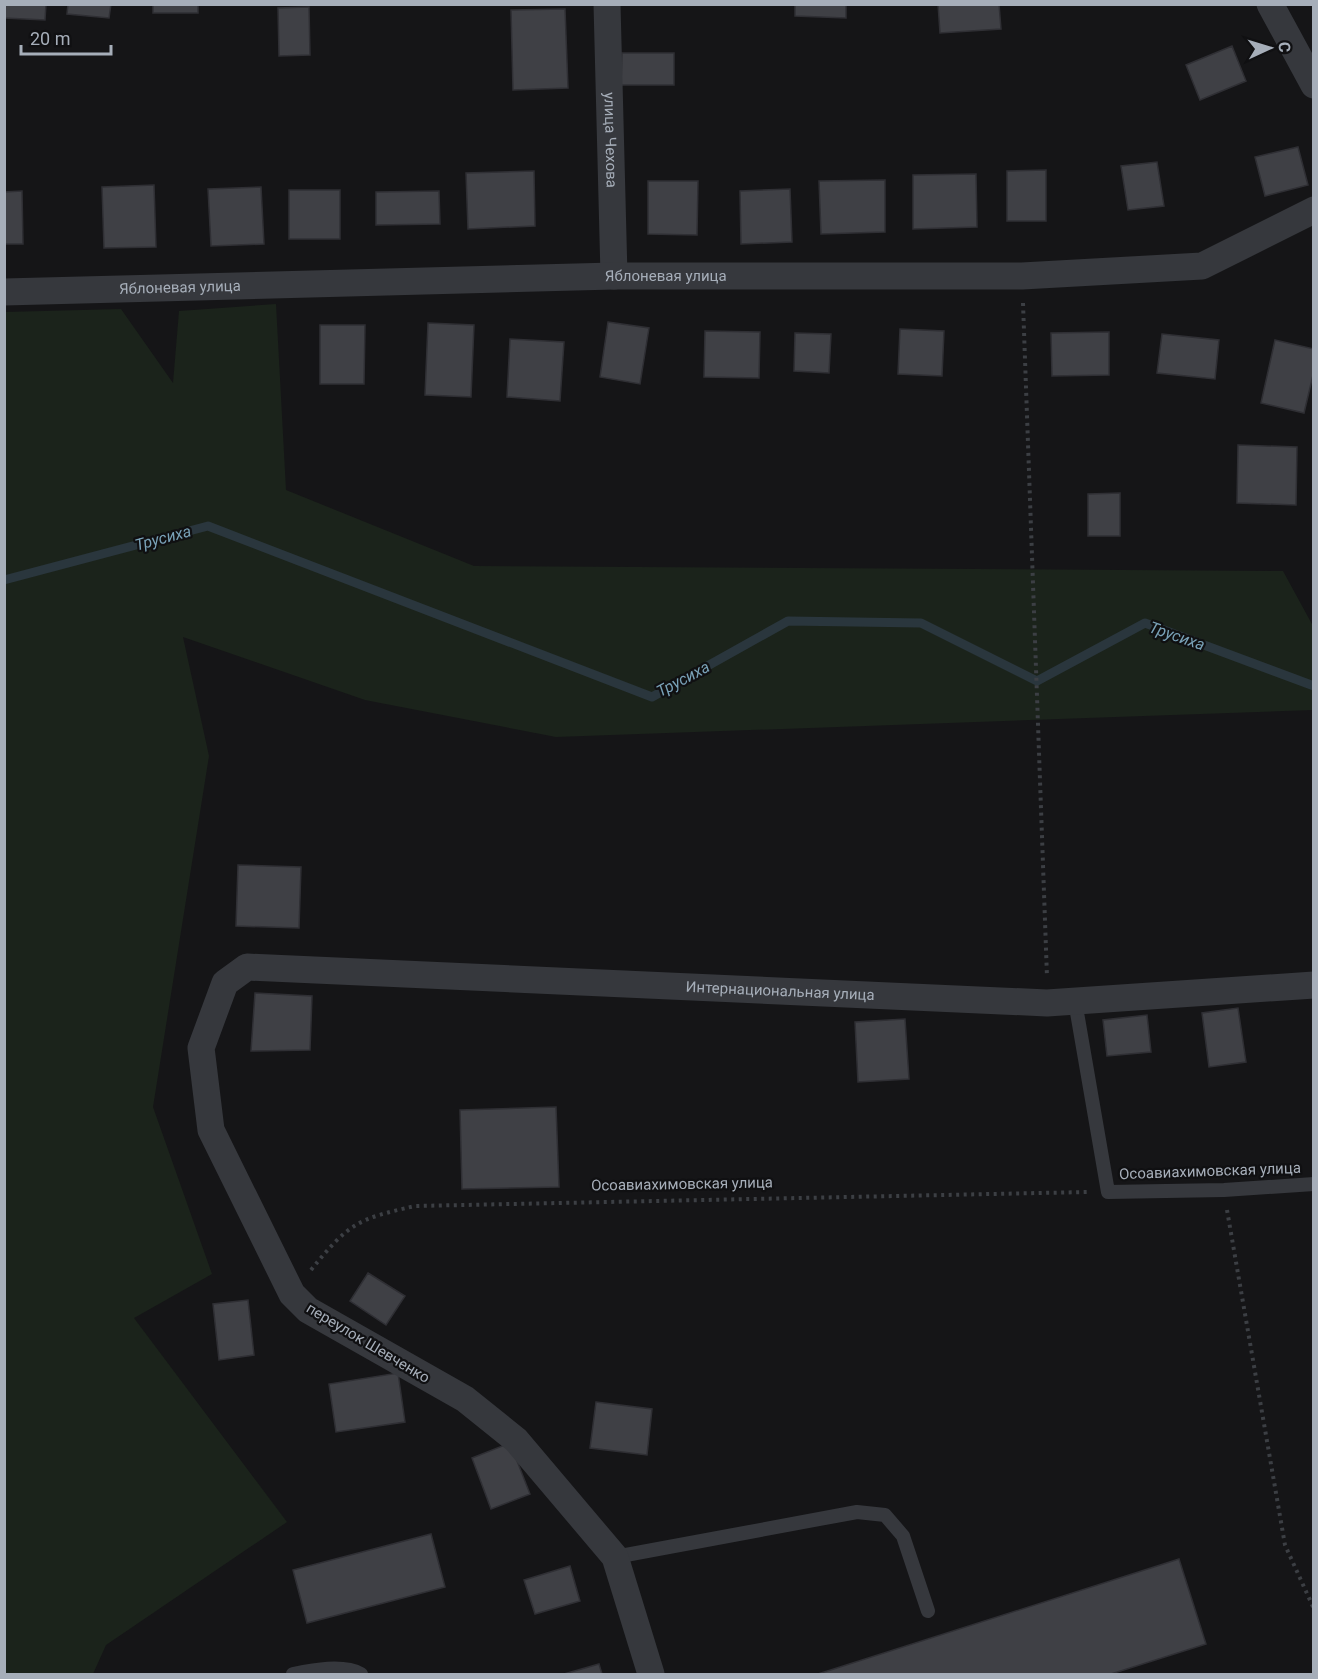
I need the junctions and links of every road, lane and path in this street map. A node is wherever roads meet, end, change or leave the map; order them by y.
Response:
1 (607, 4) edge
2 (1270, 4) edge
3 (1314, 85) edge
4 (1314, 210) edge
5 (614, 276) junction
6 (1022, 276) junction
7 (4, 292) edge
8 (247, 967) joint
9 (1314, 985) edge
10 (1075, 1001) junction
11 (1047, 1003) junction
12 (1314, 1184) edge
13 (1224, 1190) junction
14 (1108, 1192) junction
15 (292, 1294) junction
16 (615, 1557) junction
17 (1314, 1609) edge
18 (928, 1611) dead end
19 (293, 1674) edge
20 (361, 1674) edge
21 (651, 1674) edge

1 - 5 street, улица Чехова
2 - 3 street
4 - 6 street, Яблоневая улица
5 - 6 street, Яблоневая улица
5 - 7 street, Яблоневая улица
6 - 11 path
8 - 11 street, Интернациональная улица
8 - 15 street, переулок Шевченко
9 - 10 street, Интернациональная улица
10 - 11 street, Интернациональная улица
10 - 14 lane, Осоавиахимовская улица
12 - 13 lane, Осоавиахимовская улица
13 - 14 lane, Осоавиахимовская улица
13 - 17 path
14 - 15 path, Осоавиахимовская улица
15 - 16 street, переулок Шевченко
16 - 18 lane
16 - 21 street, переулок Шевченко
19 - 20 lane

